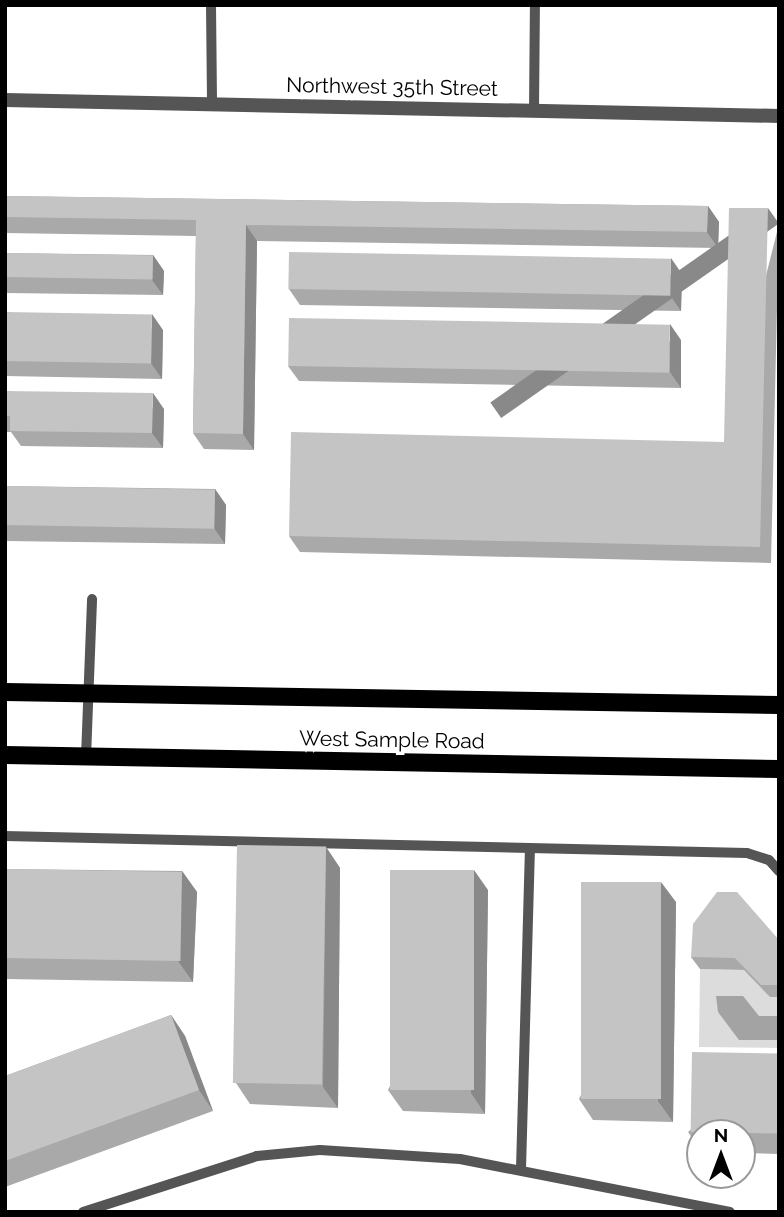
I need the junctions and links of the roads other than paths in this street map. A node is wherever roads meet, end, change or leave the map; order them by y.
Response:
1 (211, 5) edge
2 (534, 6) edge
3 (5, 100) edge
4 (212, 104) junction
5 (534, 111) junction
6 (779, 116) edge
7 (92, 599) dead end
8 (5, 692) edge
9 (88, 694) junction
10 (779, 705) edge
11 (5, 755) edge
12 (86, 757) junction
13 (779, 769) edge
14 (5, 836) edge
15 (530, 848) junction
16 (779, 871) edge
17 (522, 1169) junction
18 (83, 1212) edge
19 (730, 1212) edge

1 - 4 lane
2 - 5 lane
3 - 4 street, Northwest 35th Street
4 - 5 street, Northwest 35th Street
5 - 6 street, Northwest 35th Street
7 - 9 lane
8 - 9 main road, West Sample Road
9 - 10 main road, West Sample Road
9 - 12 lane
11 - 12 main road, West Sample Road
12 - 13 main road, West Sample Road
14 - 15 lane
15 - 16 lane
15 - 17 lane
17 - 18 lane
17 - 19 lane

